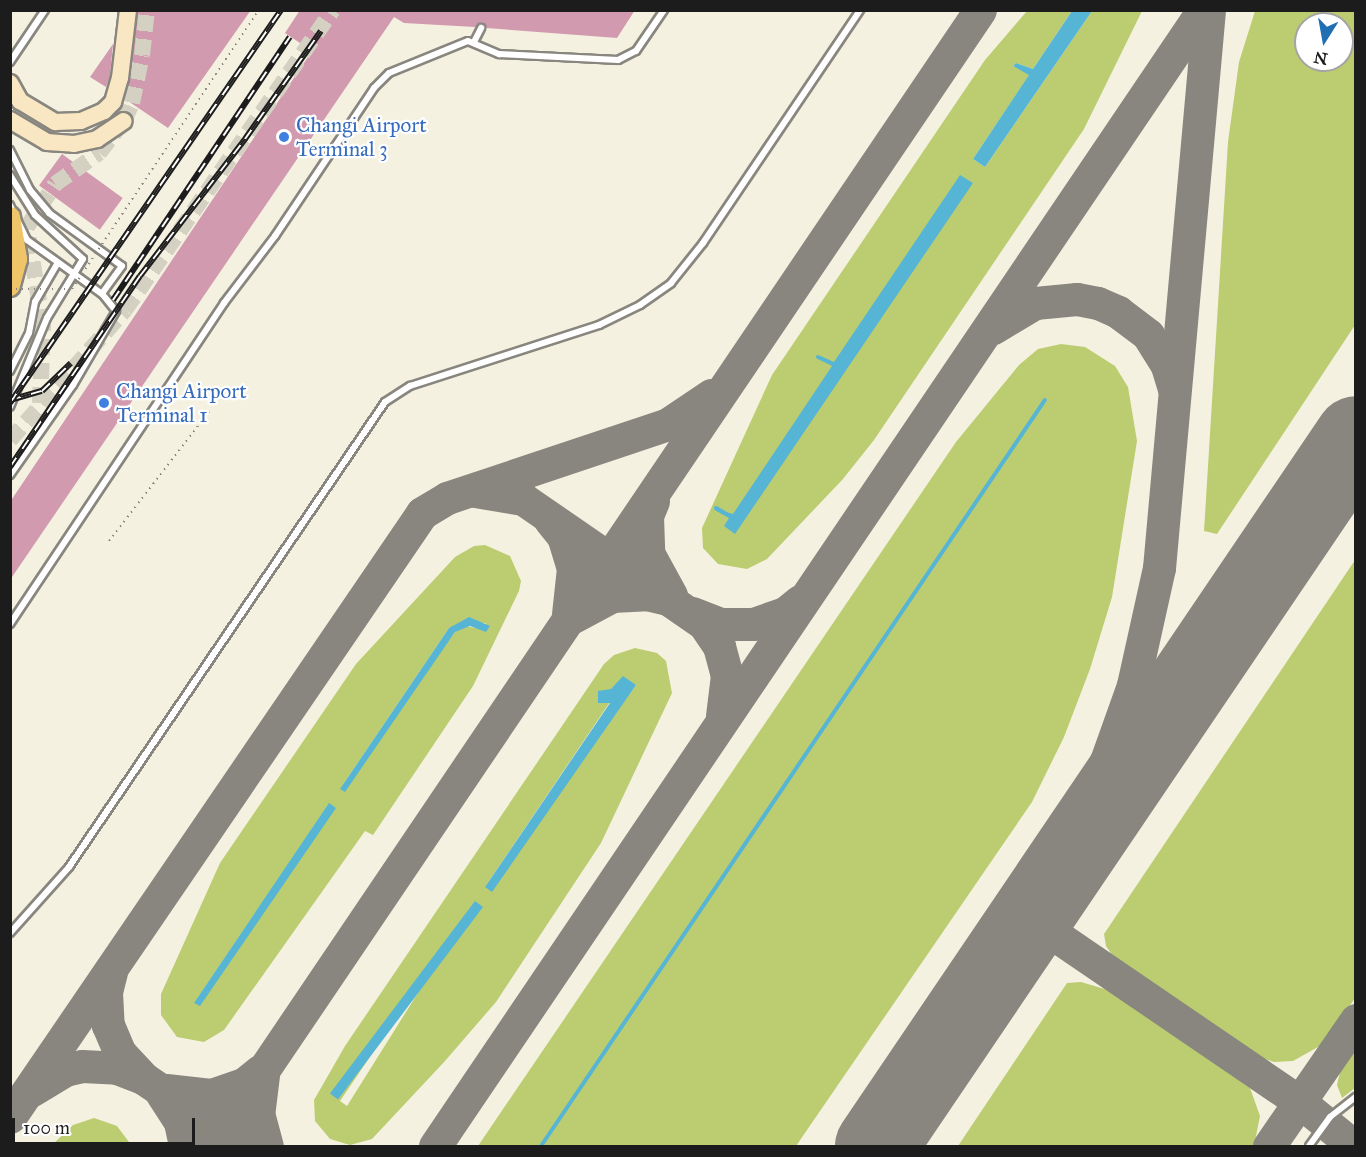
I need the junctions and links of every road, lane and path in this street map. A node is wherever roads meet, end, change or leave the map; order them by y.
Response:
1 (45, 10) edge
2 (128, 10) edge
3 (259, 10) edge
4 (664, 10) edge
5 (860, 10) edge
6 (481, 28) dead end
7 (474, 42) junction
8 (10, 62) edge
9 (10, 83) edge
10 (10, 120) edge
11 (124, 121) dead end
12 (10, 150) edge
13 (10, 175) edge
14 (10, 205) edge
15 (10, 217) edge
16 (57, 264) junction
17 (75, 276) junction
18 (10, 287) edge
19 (102, 294) junction
20 (10, 370) edge
21 (10, 407) edge
22 (211, 410) dead end
23 (10, 475) edge
24 (109, 541) dead end
25 (10, 624) edge
26 (10, 933) edge
27 (1356, 1097) edge
28 (1309, 1146) edge

1 - 8 lane
2 - 9 main road
3 - 18 path, bridge
4 - 7 lane
5 - 26 lane
6 - 7 lane
7 - 25 lane
10 - 11 main road
12 - 19 lane
13 - 17 lane
14 - 16 lane
15 - 18 highway
16 - 17 lane
16 - 20 lane
17 - 19 lane
17 - 21 lane
19 - 23 lane
22 - 24 path
27 - 28 lane

